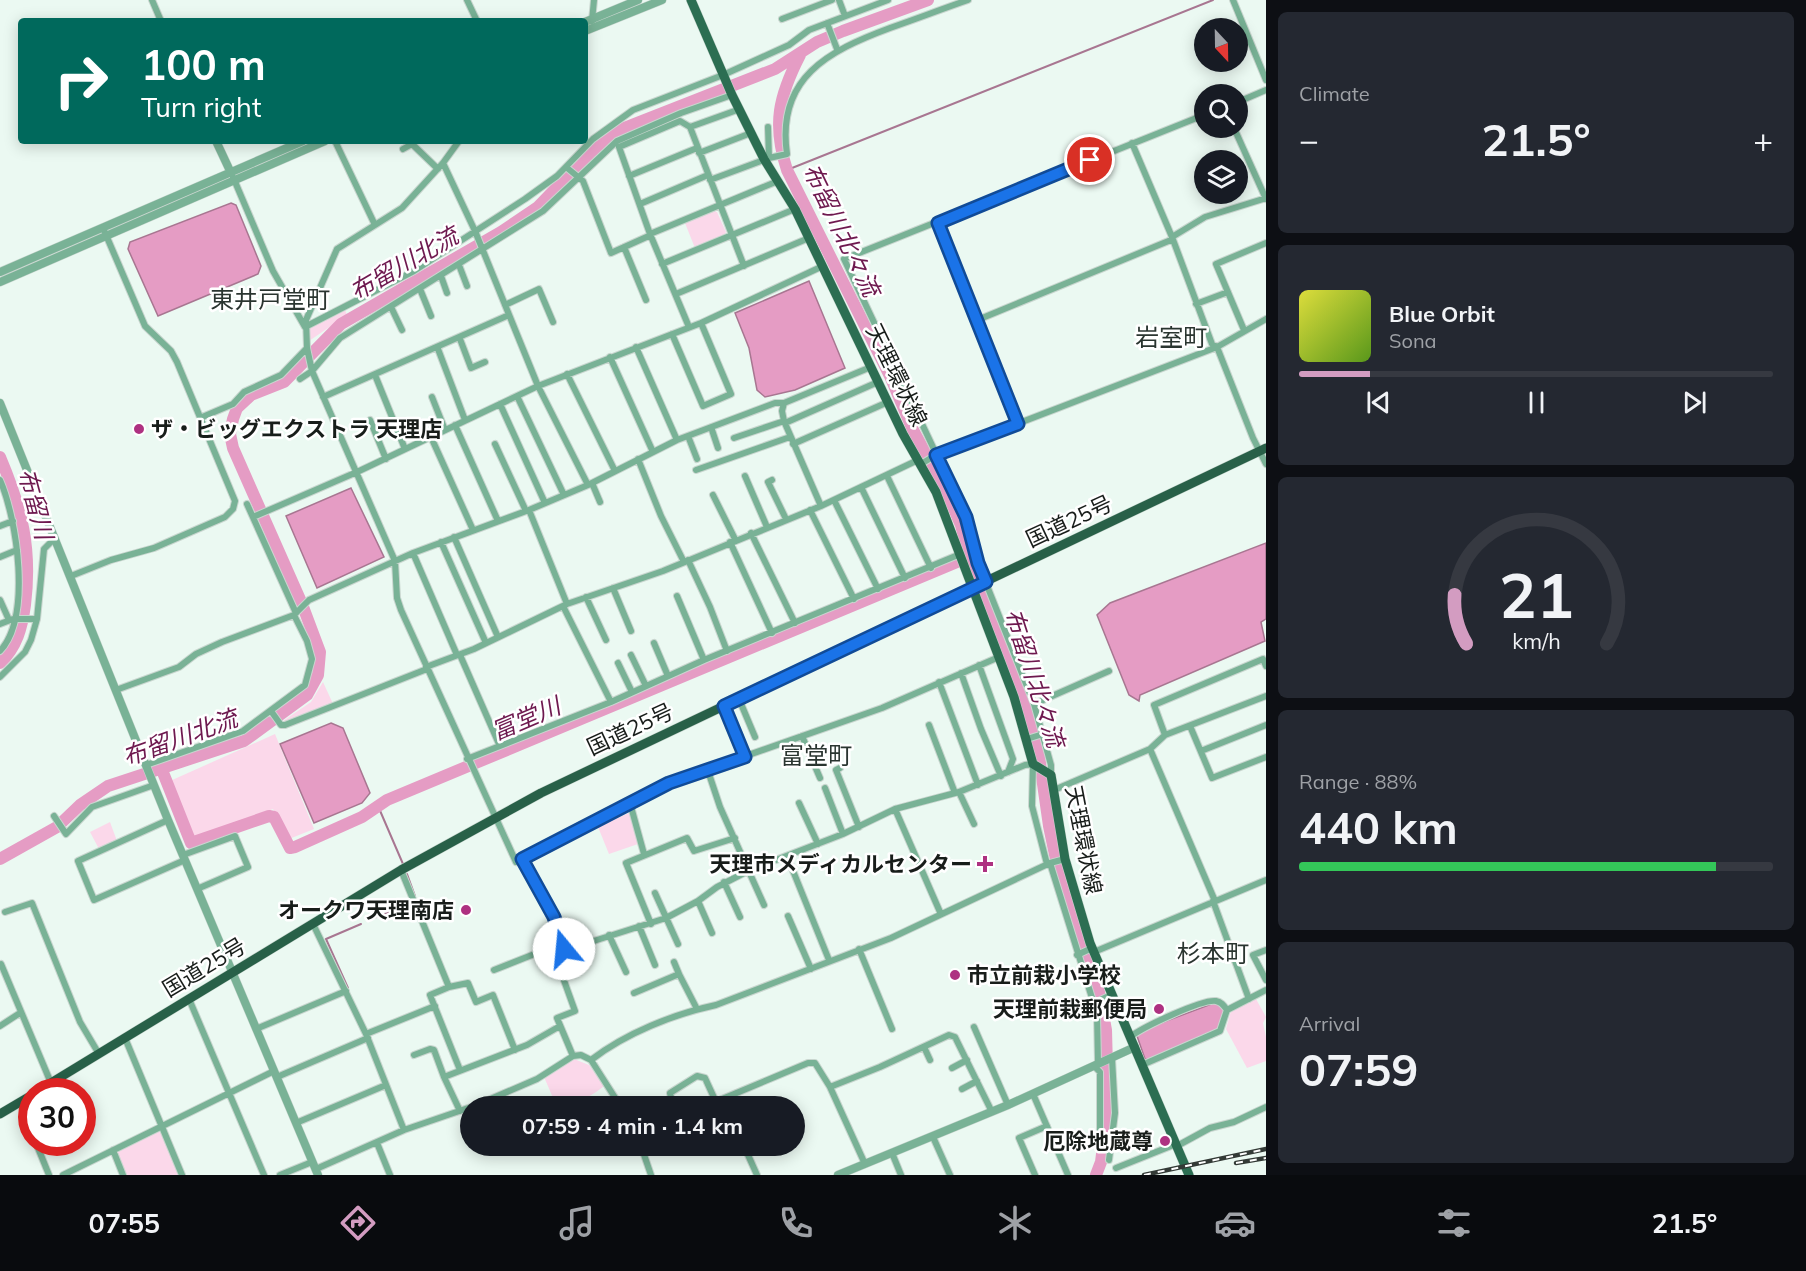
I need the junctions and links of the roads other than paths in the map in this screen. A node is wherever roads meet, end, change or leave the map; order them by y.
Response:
1 (152, 0) edge
2 (466, 0) edge
3 (594, 0) edge
4 (638, 0) edge
5 (662, 0) edge
6 (691, 0) edge
7 (832, 0) edge
8 (839, 0) edge
9 (888, 0) edge
10 (968, 0) edge
11 (1233, 0) edge
12 (845, 16) junction
13 (160, 18) edge
14 (475, 18) edge
15 (782, 19) dead end
16 (588, 20) edge
17 (827, 24) junction
18 (589, 29) edge
19 (837, 48) junction
20 (723, 76) junction
21 (1266, 80) edge
22 (1266, 90) edge
23 (731, 93) junction
24 (1248, 98) edge
25 (740, 109) junction
26 (1194, 119) edge
27 (690, 127) junction
28 (768, 127) dead end
29 (752, 133) junction
30 (1239, 138) edge
31 (1132, 143) junction
32 (217, 144) edge
33 (296, 144) edge
34 (318, 144) edge
35 (336, 144) edge
36 (457, 144) edge
37 (403, 148) dead end
38 (698, 150) junction
39 (768, 158) junction
40 (443, 163) junction
41 (567, 167) junction
42 (438, 169) junction
43 (231, 173) junction
44 (629, 176) junction
45 (578, 177) junction
46 (709, 178) junction
47 (235, 181) junction
48 (778, 181) junction
49 (1266, 199) edge
50 (639, 204) junction
51 (720, 205) junction
52 (795, 209) junction
53 (938, 223) junction
54 (375, 225) junction
55 (475, 231) junction
56 (105, 232) junction
57 (650, 235) junction
58 (732, 235) junction
59 (809, 238) junction
60 (1171, 238) junction
61 (1266, 243) edge
62 (624, 247) junction
63 (482, 248) junction
64 (662, 264) junction
65 (459, 265) junction
66 (744, 266) junction
67 (823, 266) junction
68 (0, 272) edge
69 (441, 276) junction
70 (0, 282) edge
71 (467, 286) dead end
72 (420, 289) junction
73 (1228, 292) junction
74 (447, 293) dead end
75 (676, 294) junction
76 (646, 300) dead end
77 (1196, 304) junction
78 (505, 305) junction
79 (391, 307) junction
80 (509, 315) junction
81 (432, 316) dead end
82 (1266, 319) edge
83 (975, 321) junction
84 (553, 322) dead end
85 (701, 323) junction
86 (305, 327) junction
87 (689, 327) junction
88 (402, 330) dead end
89 (1244, 330) junction
90 (672, 334) junction
91 (460, 339) junction
92 (636, 347) junction
93 (1217, 347) junction
94 (438, 349) junction
95 (307, 350) junction
96 (610, 357) junction
97 (485, 362) dead end
98 (871, 367) junction
99 (312, 368) junction
100 (567, 374) junction
101 (375, 375) junction
102 (300, 379) dead end
103 (878, 382) junction
104 (538, 386) junction
105 (517, 396) junction
106 (323, 397) junction
107 (432, 397) dead end
108 (888, 402) junction
109 (0, 403) edge
110 (501, 404) junction
111 (784, 404) junction
112 (200, 418) junction
113 (370, 420) dead end
114 (465, 420) junction
115 (784, 422) junction
116 (1018, 424) junction
117 (455, 425) junction
118 (711, 427) junction
119 (445, 430) junction
120 (688, 436) junction
121 (431, 437) junction
122 (790, 437) junction
123 (734, 438) dead end
124 (677, 440) junction
125 (793, 444) junction
126 (499, 446) dead end
127 (718, 448) dead end
128 (405, 449) junction
129 (1263, 450) edge
130 (653, 452) junction
131 (936, 456) junction
132 (386, 459) junction
133 (638, 459) junction
134 (697, 459) dead end
135 (920, 462) junction
136 (1266, 464) edge
137 (696, 470) dead end
138 (615, 471) junction
139 (357, 472) junction
140 (517, 476) dead end
141 (887, 476) junction
142 (745, 477) dead end
143 (510, 479) junction
144 (0, 480) edge
145 (772, 480) dead end
146 (590, 484) junction
147 (861, 488) junction
148 (564, 495) junction
149 (713, 495) dead end
150 (834, 500) junction
151 (600, 502) dead end
152 (545, 503) junction
153 (247, 504) dead end
154 (821, 506) junction
155 (527, 510) junction
156 (810, 510) junction
157 (253, 517) junction
158 (786, 519) junction
159 (13, 521) junction
160 (498, 521) junction
161 (0, 526) edge
162 (767, 527) junction
163 (473, 530) junction
164 (751, 533) junction
165 (454, 537) junction
166 (55, 538) junction
167 (732, 540) junction
168 (441, 542) junction
169 (17, 550) junction
170 (413, 553) junction
171 (0, 557) edge
172 (960, 559) junction
173 (395, 561) junction
174 (686, 561) junction
175 (931, 568) junction
176 (71, 576) junction
177 (905, 578) junction
178 (985, 582) junction
179 (613, 588) junction
180 (973, 588) junction
181 (878, 589) junction
182 (677, 596) dead end
183 (586, 597) junction
184 (854, 599) junction
185 (0, 600) edge
186 (565, 605) junction
187 (295, 613) junction
188 (13, 619) junction
189 (35, 619) junction
190 (795, 623) junction
191 (0, 624) edge
192 (631, 631) dead end
193 (772, 633) junction
194 (498, 637) junction
195 (606, 640) dead end
196 (486, 643) junction
197 (654, 643) dead end
198 (0, 651) edge
199 (727, 651) junction
200 (459, 655) junction
201 (631, 655) dead end
202 (999, 657) junction
203 (704, 660) junction
204 (618, 663) dead end
205 (979, 665) junction
206 (1266, 666) edge
207 (426, 668) junction
208 (1109, 671) dead end
209 (961, 673) junction
210 (669, 676) junction
211 (0, 677) edge
212 (939, 682) junction
213 (646, 686) junction
214 (116, 690) junction
215 (632, 692) junction
216 (1266, 696) edge
217 (739, 699) junction
218 (610, 702) junction
219 (1034, 704) junction
220 (724, 706) junction
221 (271, 711) junction
222 (929, 725) dead end
223 (1266, 725) edge
224 (1190, 726) junction
225 (1043, 734) junction
226 (1165, 735) junction
227 (802, 736) junction
228 (754, 737) dead end
229 (1027, 739) junction
230 (500, 744) junction
231 (1150, 749) junction
232 (1201, 751) junction
233 (745, 757) junction
234 (1266, 757) edge
235 (469, 763) junction
236 (146, 766) junction
237 (1034, 766) junction
238 (840, 768) dead end
239 (708, 771) junction
240 (1008, 772) junction
241 (1050, 774) junction
242 (1001, 776) junction
243 (820, 778) dead end
244 (153, 783) junction
245 (978, 785) junction
246 (825, 788) dead end
247 (1054, 790) junction
248 (957, 792) junction
249 (630, 803) junction
250 (800, 803) dead end
251 (895, 809) junction
252 (55, 817) dead end
253 (494, 817) junction
254 (168, 820) junction
255 (974, 824) dead end
256 (859, 827) junction
257 (843, 834) junction
258 (735, 838) junction
259 (818, 844) junction
260 (644, 854) junction
261 (787, 856) junction
262 (184, 857) junction
263 (522, 859) junction
264 (1065, 859) junction
265 (1048, 864) junction
266 (401, 870) junction
267 (750, 870) junction
268 (1266, 880) edge
269 (724, 882) junction
270 (197, 889) junction
271 (656, 893) dead end
272 (698, 901) junction
273 (1214, 901) junction
274 (764, 905) dead end
275 (5, 912) dead end
276 (940, 912) junction
277 (788, 916) dead end
278 (740, 917) dead end
279 (666, 918) junction
280 (313, 924) junction
281 (651, 924) junction
282 (639, 926) junction
283 (712, 933) dead end
284 (609, 935) junction
285 (678, 944) dead end
286 (564, 949) junction
287 (859, 949) junction
288 (553, 950) junction
289 (1093, 950) junction
290 (1266, 950) edge
291 (1077, 955) junction
292 (829, 960) junction
293 (674, 962) dead end
294 (1, 964) edge
295 (655, 965) dead end
296 (811, 969) junction
297 (495, 970) dead end
298 (626, 972) dead end
299 (232, 973) junction
300 (679, 974) junction
301 (1266, 980) edge
302 (449, 987) junction
303 (1266, 990) edge
304 (346, 991) junction
305 (634, 993) dead end
306 (1111, 995) junction
307 (189, 999) junction
308 (1250, 999) junction
309 (1094, 1003) junction
310 (435, 1006) junction
311 (697, 1009) junction
312 (1227, 1010) junction
313 (20, 1013) junction
314 (0, 1026) edge
315 (560, 1026) junction
316 (974, 1027) dead end
317 (256, 1029) junction
318 (892, 1029) dead end
319 (367, 1036) junction
320 (1130, 1037) junction
321 (125, 1038) junction
322 (924, 1047) junction
323 (1135, 1047) junction
324 (515, 1050) junction
325 (99, 1054) junction
326 (414, 1055) dead end
327 (573, 1056) junction
328 (1112, 1058) junction
329 (591, 1060) junction
330 (930, 1060) dead end
331 (967, 1060) junction
332 (1097, 1065) junction
333 (1142, 1065) junction
334 (952, 1068) dead end
335 (460, 1070) junction
336 (275, 1074) junction
337 (444, 1077) junction
338 (49, 1078) edge
339 (59, 1078) edge
340 (977, 1081) junction
341 (386, 1085) junction
342 (830, 1087) junction
343 (962, 1089) dead end
344 (230, 1092) junction
345 (1033, 1094) junction
346 (497, 1096) edge
347 (614, 1096) edge
348 (671, 1096) edge
349 (713, 1096) edge
350 (730, 1096) edge
351 (18, 1103) edge
352 (1008, 1105) junction
353 (1266, 1107) edge
354 (460, 1112) joint
355 (992, 1112) junction
356 (0, 1114) edge
357 (296, 1124) junction
358 (161, 1125) junction
359 (1047, 1126) junction
360 (404, 1130) junction
361 (933, 1137) junction
362 (377, 1143) junction
363 (1112, 1145) junction
364 (1176, 1145) junction
365 (113, 1150) junction
366 (892, 1153) junction
367 (41, 1156) edge
368 (644, 1156) edge
369 (748, 1156) edge
370 (1109, 1160) dead end
371 (865, 1164) junction
372 (1116, 1168) dead end
373 (315, 1169) edge
374 (49, 1175) edge
375 (63, 1175) edge
376 (123, 1175) edge
377 (182, 1175) edge
378 (264, 1175) edge
379 (280, 1175) edge
380 (390, 1175) edge
381 (651, 1175) edge
382 (757, 1175) edge
383 (838, 1175) edge
384 (901, 1175) edge
385 (950, 1175) edge
386 (1035, 1175) edge
387 (1068, 1175) edge
388 (1189, 1175) edge

1 - 13 street
2 - 14 street
3 - 16 street
4 - 16 street
5 - 18 street
6 - 20 main road, 天理環状線
7 - 15 street
8 - 12 street
9 - 12 street
10 - 19 street
11 - 21 street
12 - 17 street
16 - 18 street
17 - 19 street
17 - 20 street
19 - 39 street
20 - 23 main road, 天理環状線
20 - 41 street
22 - 24 street
23 - 25 main road, 天理環状線
23 - 45 street
25 - 27 street
25 - 29 main road, 天理環状線
26 - 31 street
27 - 38 street
27 - 44 street
28 - 39 street
29 - 38 street
29 - 39 main road, 天理環状線
30 - 49 street
31 - 53 street
31 - 60 street
32 - 43 street
33 - 43 street
34 - 47 street
35 - 54 street
36 - 40 street
37 - 42 street
38 - 44 street
38 - 46 street
39 - 46 street
39 - 48 main road, 天理環状線
40 - 42 street
40 - 55 street
41 - 45 street
41 - 55 street
42 - 54 street
43 - 47 street
43 - 56 street
44 - 50 street
45 - 62 street
45 - 63 street
46 - 50 street
46 - 51 street
47 - 56 street
47 - 86 street
48 - 51 street
48 - 52 main road, 天理環状線
49 - 60 street
50 - 57 street
51 - 57 street
51 - 58 street
52 - 58 street
52 - 59 main road, 天理環状線
53 - 83 street
53 - 131 street
54 - 86 street
55 - 63 street
55 - 86 street
56 - 68 street
56 - 70 street
56 - 112 street
57 - 62 street
57 - 64 street
58 - 64 street
58 - 66 street
59 - 66 street
59 - 67 main road, 天理環状線
60 - 77 street
60 - 83 street
61 - 73 street
62 - 76 street
63 - 65 street
63 - 78 street
64 - 75 street
65 - 69 street
65 - 71 street
66 - 75 street
67 - 85 street
67 - 98 main road, 天理環状線
69 - 72 street
69 - 74 street
72 - 79 street
72 - 81 street
73 - 77 street
73 - 89 street
75 - 87 street
77 - 93 street
78 - 80 street
78 - 84 street
79 - 88 street
79 - 99 street
80 - 91 street
80 - 104 street
82 - 89 street
83 - 116 street
85 - 87 street
85 - 90 street
86 - 95 street
87 - 90 street
89 - 93 street
90 - 92 street
91 - 94 street
91 - 97 street
92 - 96 street
92 - 124 street
93 - 116 street
93 - 129 street
94 - 101 street
94 - 114 street
95 - 99 street
95 - 112 street
96 - 100 street
96 - 130 street
98 - 103 main road, 天理環状線
98 - 111 street
99 - 102 street
99 - 106 street
100 - 104 street
100 - 138 street
101 - 106 street
101 - 128 street
103 - 108 main road, 天理環状線
103 - 115 street
104 - 105 street
104 - 146 street
105 - 110 street
105 - 148 street
106 - 139 street
107 - 119 street
108 - 125 street
108 - 135 main road, 天理環状線
109 - 166 street
110 - 114 street
110 - 152 street
111 - 115 street
111 - 118 street
112 - 176 street
113 - 132 street
114 - 117 street
115 - 122 street
115 - 123 street
116 - 131 street
117 - 119 street
117 - 160 street
118 - 120 street
118 - 127 street
119 - 121 street
120 - 124 street
120 - 134 street
121 - 128 street
121 - 163 street
122 - 125 street
122 - 137 street
124 - 130 street
125 - 154 street
126 - 143 street
128 - 132 street
129 - 136 street
129 - 178 highway, 国道25号
130 - 133 street
131 - 135 street
131 - 178 street
132 - 139 street
133 - 138 street
133 - 174 street
135 - 141 street
135 - 172 main road, 天理環状線
138 - 146 street
139 - 157 street
139 - 173 street
140 - 143 street
141 - 147 street
141 - 175 street
142 - 162 street
143 - 155 street
144 - 159 street
145 - 158 street
146 - 148 street
146 - 151 street
147 - 150 street
147 - 177 street
148 - 152 street
149 - 167 street
150 - 154 street
150 - 181 street
152 - 155 street
153 - 157 street
154 - 156 street
155 - 160 street
155 - 186 street
156 - 158 street
156 - 184 street
157 - 187 street
158 - 162 street
159 - 161 street
159 - 169 street
160 - 163 street
162 - 164 street
163 - 165 street
164 - 167 street
164 - 190 street
165 - 168 street
165 - 194 street
166 - 176 street
166 - 189 street
167 - 174 street
167 - 193 street
168 - 170 street
168 - 196 street
169 - 171 street
169 - 188 street
170 - 173 street
170 - 200 street
172 - 175 street
172 - 180 main road, 天理環状線
173 - 187 street
173 - 207 street
174 - 179 street
174 - 199 street
175 - 177 street
176 - 214 street
177 - 181 street
178 - 180 highway, 国道25号
178 - 219 street
179 - 183 street
179 - 192 street
180 - 202 main road, 天理環状線
180 - 217 highway, 国道25号
181 - 184 street
182 - 203 street
183 - 186 street
183 - 195 street
184 - 190 street
185 - 188 street
186 - 194 street
186 - 218 street
187 - 214 street
187 - 221 street
188 - 189 street
188 - 191 street
188 - 198 street
189 - 211 street
190 - 193 street
193 - 199 street
194 - 196 street
196 - 200 street
197 - 210 street
199 - 203 street
200 - 207 street
200 - 230 street
201 - 213 street
202 - 205 street
202 - 229 main road, 天理環状線
203 - 210 street
204 - 215 street
205 - 209 street
205 - 240 street
206 - 226 street
207 - 221 street
207 - 235 street
208 - 219 street
209 - 212 street
209 - 242 street
210 - 213 street
212 - 227 street
212 - 245 street
213 - 215 street
214 - 236 street
215 - 218 street
216 - 224 street
217 - 220 highway, 国道25号
217 - 228 street
218 - 230 street
219 - 225 street
220 - 233 street
220 - 253 highway, 国道25号
221 - 236 street
222 - 248 street
223 - 232 street
224 - 226 street
224 - 232 street
225 - 229 street
225 - 241 street
226 - 231 street
227 - 233 street
227 - 243 street
229 - 237 main road, 天理環状線
230 - 235 street
231 - 247 street
231 - 273 street
232 - 234 street
233 - 239 street
235 - 253 street
236 - 244 street
237 - 240 street
237 - 241 main road, 天理環状線
237 - 265 street
238 - 256 street
239 - 249 street
239 - 258 street
240 - 242 street
241 - 247 main road, 天理環状線
242 - 245 street
244 - 252 street
244 - 254 street
245 - 248 street
246 - 257 street
247 - 264 main road, 天理環状線
248 - 251 street
248 - 255 street
249 - 260 street
249 - 263 street
250 - 259 street
251 - 256 street
251 - 276 street
253 - 263 street
253 - 266 highway, 国道25号
254 - 262 street
254 - 262 street
256 - 257 street
257 - 259 street
258 - 260 street
258 - 267 street
259 - 261 street
260 - 281 street
261 - 267 street
261 - 292 street
262 - 270 street
262 - 270 street
263 - 286 street
264 - 265 street
264 - 289 main road, 天理環状線
265 - 276 street
265 - 291 street
266 - 280 highway, 国道25号
266 - 302 street
267 - 269 street
267 - 274 street
268 - 273 street
269 - 272 street
269 - 278 street
270 - 299 street
271 - 279 street
272 - 279 street
272 - 283 street
273 - 289 street
273 - 308 street
275 - 325 street
276 - 287 street
277 - 296 street
279 - 281 street
279 - 285 street
280 - 299 highway, 国道25号
280 - 304 street
281 - 282 street
282 - 284 street
282 - 295 street
284 - 286 street
284 - 298 street
286 - 288 street
287 - 292 street
287 - 318 street
288 - 297 street
288 - 315 street
289 - 291 street
289 - 306 main road, 天理環状線
290 - 301 street
291 - 309 street
292 - 296 street
293 - 300 street
294 - 313 street
296 - 311 street
299 - 307 highway, 国道25号
299 - 317 street
300 - 305 street
300 - 311 street
302 - 310 street
302 - 324 street
303 - 308 street
304 - 317 street
304 - 319 street
306 - 309 street
306 - 320 main road, 天理環状線
307 - 321 highway, 国道25号
307 - 344 street
308 - 312 street
309 - 332 street
310 - 319 street
310 - 335 street
311 - 329 street
312 - 320 street
312 - 333 street
313 - 314 street
313 - 338 street
315 - 324 street
315 - 327 street
316 - 352 street
317 - 336 street
319 - 336 street
319 - 341 street
320 - 323 main road, 天理環状線
321 - 325 highway, 国道25号
321 - 358 street
322 - 330 street
322 - 331 street
322 - 342 street
323 - 328 street
323 - 333 main road, 天理環状線
324 - 335 street
325 - 339 highway, 国道25号
326 - 337 street
327 - 329 street
327 - 346 street
328 - 332 street
328 - 363 street
329 - 347 street
331 - 334 street
331 - 340 street
332 - 345 street
332 - 363 street
333 - 364 main road, 天理環状線
335 - 337 street
336 - 344 street
336 - 357 street
337 - 354 street
340 - 343 street
340 - 355 street
341 - 357 street
341 - 360 street
342 - 350 street
342 - 371 street
344 - 358 street
344 - 378 street
345 - 352 street
345 - 359 street
348 - 349 street
351 - 356 highway
352 - 355 street
353 - 364 street
354 - 360 street
355 - 361 street
357 - 373 street
358 - 365 street
358 - 377 street
359 - 386 street
359 - 387 street
360 - 362 street
361 - 366 street
361 - 385 street
362 - 373 street
362 - 380 street
363 - 370 street
364 - 372 street
364 - 388 main road, 天理環状線
365 - 375 street
365 - 376 street
366 - 371 street
366 - 384 street
367 - 374 street
368 - 381 street
369 - 382 street
371 - 383 street
373 - 379 street

